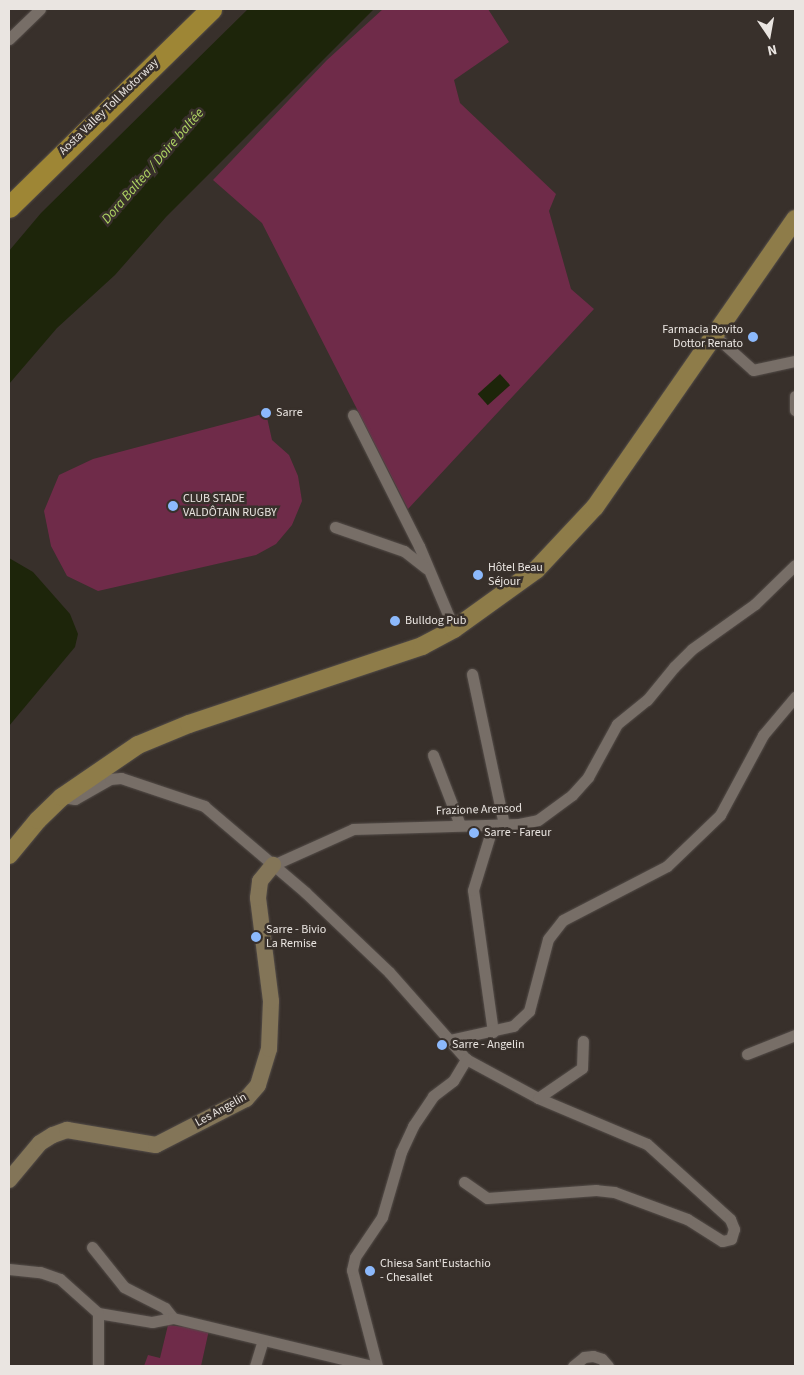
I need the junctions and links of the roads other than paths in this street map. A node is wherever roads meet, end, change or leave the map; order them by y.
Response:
1 (40, 9) edge
2 (190, 9) edge
3 (211, 9) edge
4 (9, 39) edge
5 (9, 188) edge
6 (9, 207) edge
7 (795, 219) edge
8 (714, 335) junction
9 (795, 361) edge
10 (795, 396) edge
11 (795, 410) edge
12 (353, 415) dead end
13 (335, 527) dead end
14 (795, 565) edge
15 (426, 568) junction
16 (454, 629) junction
17 (472, 674) dead end
18 (795, 697) edge
19 (433, 756) dead end
20 (62, 797) junction
21 (460, 825) junction
22 (499, 825) junction
23 (9, 855) edge
24 (273, 866) junction
25 (493, 1032) junction
26 (795, 1035) edge
27 (449, 1040) junction
28 (583, 1041) dead end
29 (747, 1054) dead end
30 (466, 1059) junction
31 (538, 1098) junction
32 (9, 1180) edge
33 (464, 1182) dead end
34 (92, 1247) dead end
35 (9, 1268) edge
36 (98, 1313) junction
37 (173, 1318) junction
38 (262, 1340) junction
39 (98, 1366) edge
40 (255, 1366) edge
41 (371, 1366) edge
42 (377, 1366) edge
43 (573, 1366) edge
44 (608, 1366) edge

1 - 4 street
2 - 5 highway, Aosta Valley Toll Motorway
3 - 6 highway, Aosta Valley Toll Motorway
7 - 8 main road
8 - 9 street
8 - 16 main road
10 - 11 street
12 - 15 street
13 - 15 street
14 - 22 street, Frazione Arensod
15 - 16 street
16 - 20 main road
17 - 22 street
18 - 25 street
19 - 21 street
20 - 23 main road
20 - 24 street
21 - 22 street, Frazione Arensod
21 - 24 street, Frazione Arensod
22 - 25 street
24 - 27 street
24 - 32 street, Les Angelin
25 - 27 street
26 - 29 street
27 - 30 street
28 - 31 street
30 - 31 street
30 - 42 street
31 - 33 street
34 - 37 street
35 - 36 street
36 - 37 street
36 - 39 street
37 - 38 street
38 - 40 street
38 - 41 street
43 - 44 street

